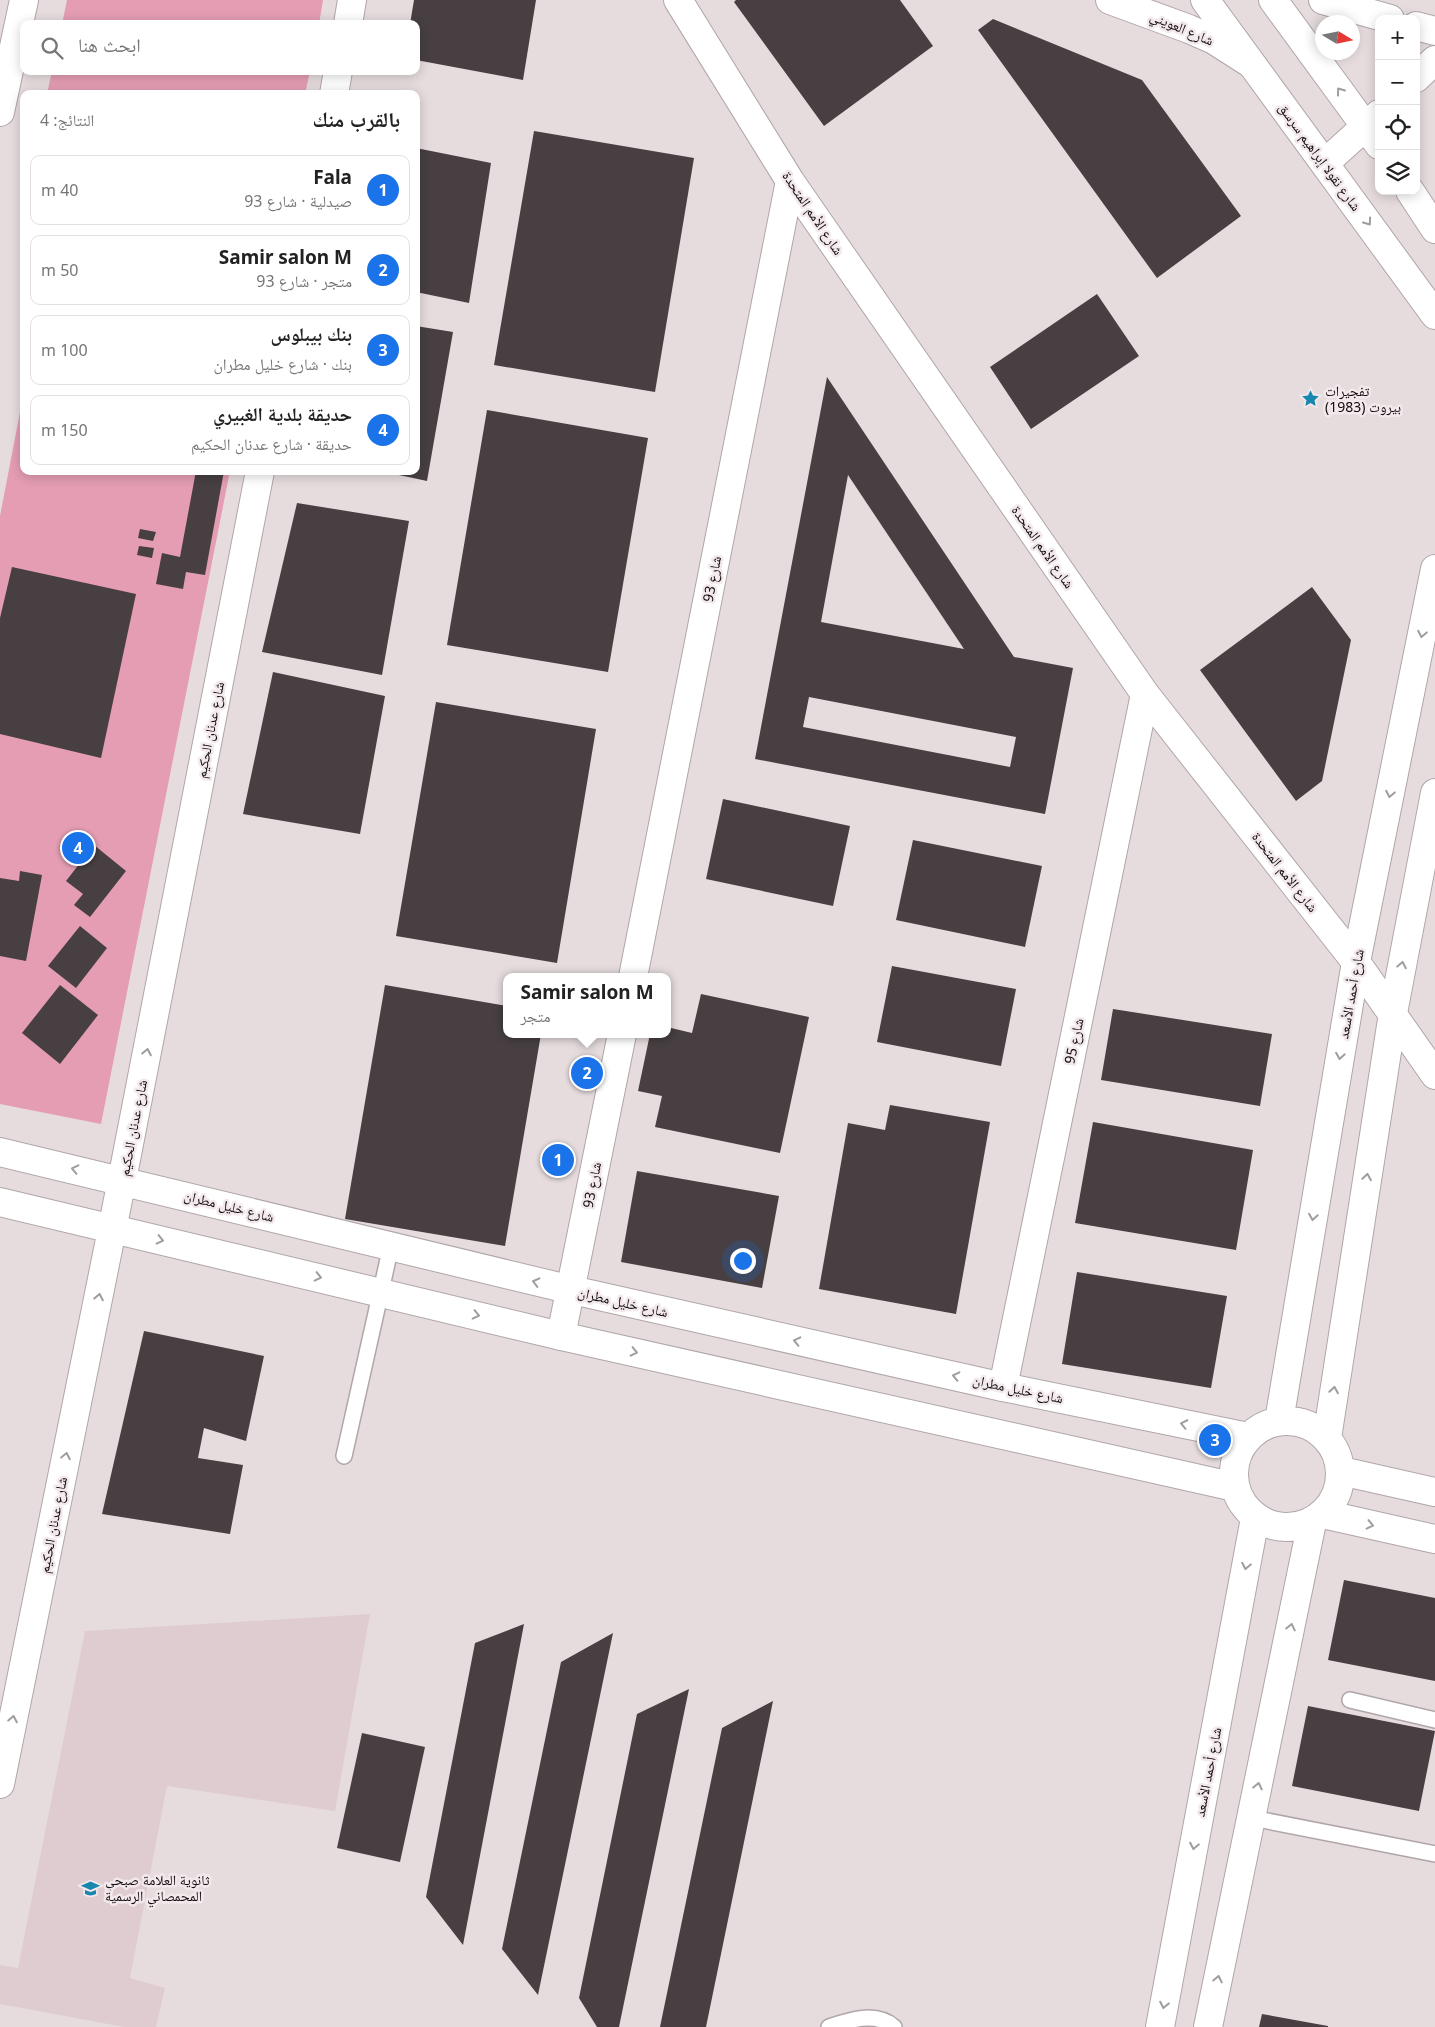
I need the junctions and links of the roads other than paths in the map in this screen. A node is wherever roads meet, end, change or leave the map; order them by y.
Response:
1 (24, 0) edge
2 (352, 0) edge
3 (678, 0) edge
4 (1110, 0) edge
5 (1205, 0) edge
6 (1273, 0) edge
7 (1323, 0) edge
8 (1376, 15) edge
9 (349, 20) edge
10 (1420, 27) edge
11 (1435, 31) edge
12 (1435, 60) edge
13 (1250, 63) junction
14 (1420, 74) edge
15 (337, 75) edge
16 (335, 90) edge
17 (0, 112) edge
18 (1375, 128) edge
19 (1325, 163) junction
20 (790, 181) junction
21 (1413, 195) edge
22 (1435, 229) edge
23 (1435, 315) edge
24 (259, 475) edge
25 (1435, 569) edge
26 (1145, 694) junction
27 (1435, 794) edge
28 (1356, 962) junction
29 (634, 973) edge
30 (1393, 1013) junction
31 (621, 1038) edge
32 (1435, 1075) edge
33 (0, 1152) edge
34 (122, 1180) junction
35 (0, 1202) edge
36 (113, 1228) junction
37 (391, 1246) junction
38 (572, 1290) junction
39 (382, 1293) junction
40 (561, 1336) junction
41 (1003, 1387) junction
42 (1279, 1422) junction
43 (1248, 1437) junction
44 (1326, 1438) junction
45 (344, 1456) dead end
46 (1341, 1471) junction
47 (1235, 1486) junction
48 (1435, 1492) edge
49 (1255, 1518) junction
50 (1318, 1518) junction
51 (1435, 1539) edge
52 (1350, 1700) dead end
53 (1435, 1720) edge
54 (0, 1784) edge
55 (1252, 1818) junction
56 (1435, 1854) edge
57 (828, 2027) edge
58 (894, 2027) edge
59 (1160, 2027) edge
60 (1208, 2027) edge

1 - 17 street
2 - 9 street
3 - 20 street, شارع الأمم المتحدة
4 - 13 street, شارع العويني
5 - 13 street, شارع نقولا إبراهيم سرسق
18 -> 6 street
7 - 8 street
10 - 11 street
12 - 14 street
13 - 19 street, شارع نقولا إبراهيم سرسق
15 - 16 street
18 - 19 street
19 -> 23 street, شارع نقولا إبراهيم سرسق
20 - 26 street, شارع الأمم المتحدة
20 - 29 street, شارع 93
21 - 22 street
34 -> 24 street, شارع عدنان الحكيم
25 -> 28 street, شارع أحمد الأسعد
26 - 28 street, شارع الأمم المتحدة
26 - 41 street, شارع 95
30 -> 27 street
28 - 30 street, شارع الأمم المتحدة
28 -> 42 street, شارع أحمد الأسعد
30 - 32 street, شارع الأمم المتحدة
44 -> 30 street
31 - 38 street, شارع 93
34 -> 33 street, شارع خليل مطران
34 - 36 street, شارع عدنان الحكيم
34 - 37 street, شارع خليل مطران
35 - 36 street
36 -> 39 street
54 -> 36 street, شارع عدنان الحكيم
38 -> 37 street, شارع خليل مطران
37 - 39 lane
38 - 40 street, شارع 93
41 -> 38 street, شارع خليل مطران
39 -> 40 street
39 - 45 lane
40 -> 47 street
43 -> 41 street, شارع خليل مطران
42 - 43 street
42 - 44 street
43 - 47 street
44 - 46 street
46 - 48 street
46 - 50 street
47 - 49 street
49 - 50 street
49 -> 59 street, شارع أحمد الأسعد
50 -> 51 street
55 -> 50 street
52 - 53 lane
55 - 56 lane
60 -> 55 street
57 - 58 lane

